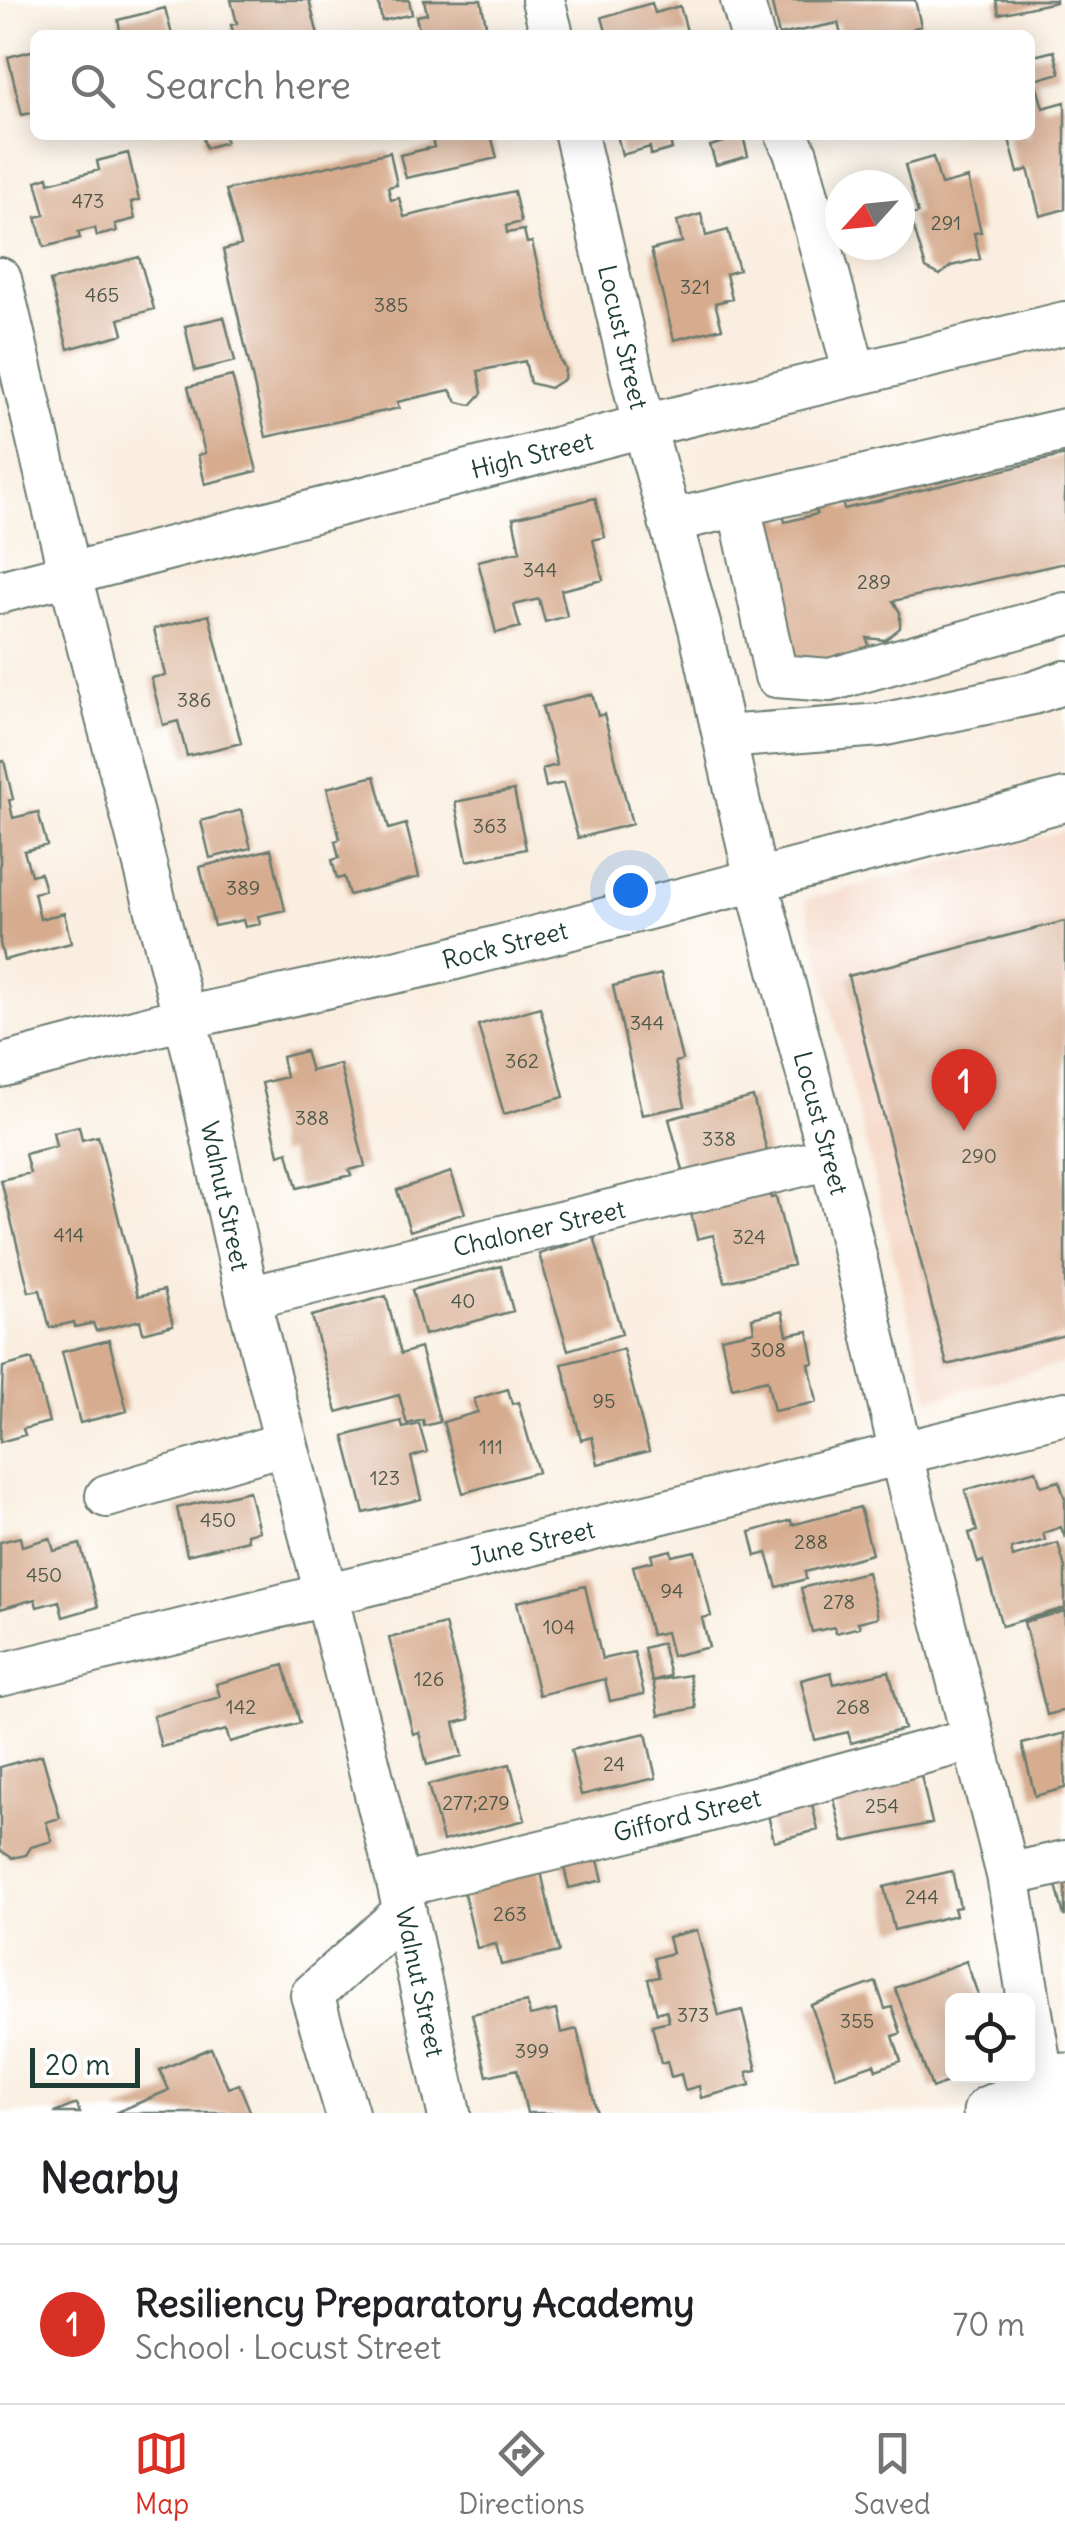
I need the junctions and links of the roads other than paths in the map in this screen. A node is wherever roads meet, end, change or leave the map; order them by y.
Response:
1 (544, 0) edge
2 (742, 0) edge
3 (551, 30) edge
4 (751, 30) edge
5 (577, 140) edge
6 (790, 140) edge
7 (0, 279) edge
8 (1065, 323) edge
9 (855, 374) junction
10 (644, 426) junction
11 (1065, 430) edge
12 (739, 505) junction
13 (670, 521) junction
14 (70, 575) junction
15 (0, 592) edge
16 (1065, 614) edge
17 (1065, 682) edge
18 (724, 737) junction
19 (1065, 800) edge
20 (756, 880) junction
21 (184, 1018) junction
22 (0, 1066) edge
23 (831, 1158) junction
24 (248, 1298) junction
25 (1065, 1413) edge
26 (286, 1443) junction
27 (902, 1456) junction
28 (107, 1496) dead end
29 (326, 1594) junction
30 (0, 1675) edge
31 (973, 1740) junction
32 (1065, 1862) edge
33 (1008, 1875) junction
34 (402, 1898) junction
35 (1054, 2095) edge
36 (347, 2113) edge
37 (448, 2113) edge
38 (992, 2113) edge

1 - 3 street
2 - 4 street
5 - 10 street, Locust Street
6 - 9 street
7 - 14 street, Walnut Street
8 - 9 street, High Street
9 - 10 street, High Street
10 - 13 street, Locust Street
10 - 14 street, High Street
11 - 12 street
12 - 13 street
12 - 16 street
13 - 18 street, Locust Street
14 - 15 street, High Street
14 - 21 street, Walnut Street
17 - 18 street
18 - 20 street, Locust Street
19 - 20 street, Rock Street
20 - 21 street, Rock Street
20 - 23 street, Locust Street
21 - 22 street, Rock Street
21 - 24 street, Walnut Street
23 - 24 street, Chaloner Street
23 - 27 street, Locust Street
24 - 26 street, Walnut Street
25 - 27 street, June Street
26 - 28 street
26 - 29 street, Walnut Street
27 - 29 street, June Street
27 - 31 street, Locust Street
29 - 30 street, June Street
29 - 34 street, Walnut Street
31 - 33 street, Locust Street
31 - 34 street, Gifford Street
32 - 33 street
33 - 35 street, Locust Street
34 - 36 street
34 - 37 street, Walnut Street
35 - 38 main road

